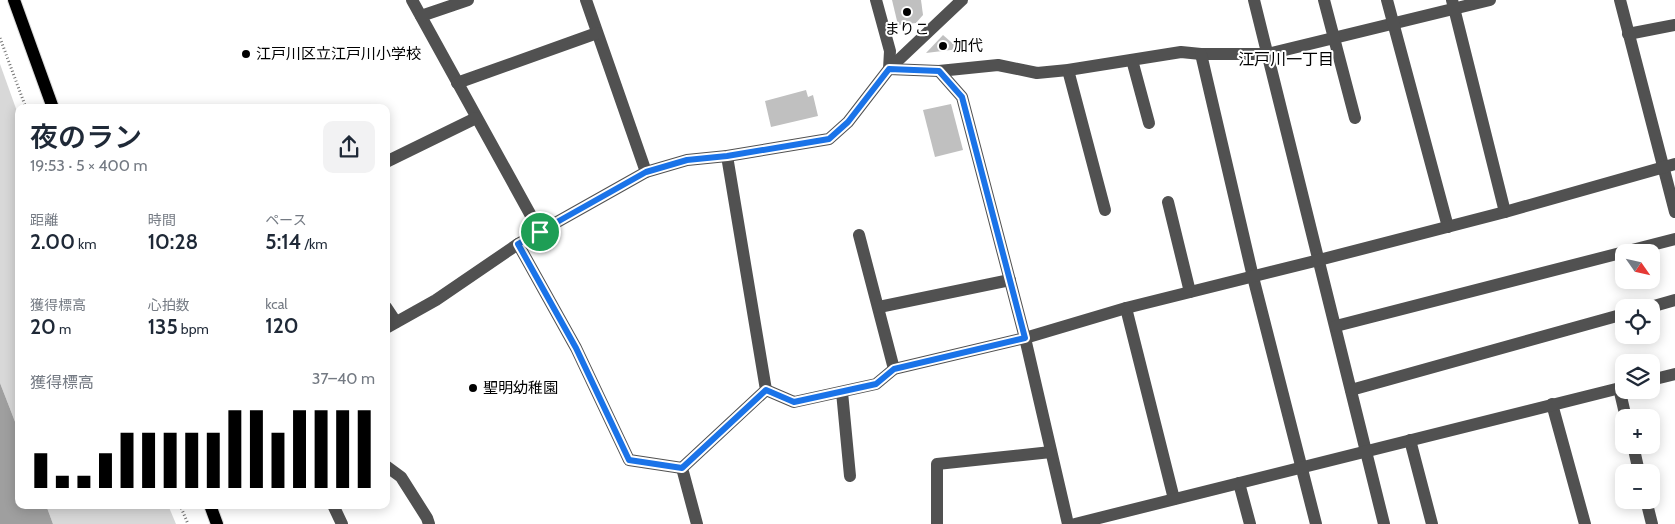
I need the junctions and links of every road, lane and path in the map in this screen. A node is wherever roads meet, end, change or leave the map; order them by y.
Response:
1 (14, 0) edge
2 (412, 0) edge
3 (468, 0) edge
4 (586, 0) edge
5 (876, 0) edge
6 (962, 0) edge
7 (1254, 0) edge
8 (1324, 0) edge
9 (1387, 0) edge
10 (1490, 0) edge
11 (1620, 0) edge
12 (1453, 5) edge
13 (421, 16) junction
14 (1394, 24) junction
15 (1675, 25) edge
16 (597, 33) junction
17 (1628, 34) junction
18 (0, 38) edge
19 (1335, 38) junction
20 (1201, 54) junction
21 (1268, 54) junction
22 (1132, 60) junction
23 (889, 69) junction
24 (1068, 70) junction
25 (939, 71) junction
26 (457, 83) junction
27 (25, 104) edge
28 (53, 104) edge
29 (476, 118) junction
30 (1355, 118) dead end
31 (1148, 123) dead end
32 (727, 156) junction
33 (390, 160) edge
34 (1669, 166) edge
35 (646, 172) junction
36 (1168, 202) dead end
37 (1105, 210) dead end
38 (1505, 212) junction
39 (1675, 212) edge
40 (1448, 227) junction
41 (540, 232) junction
42 (859, 235) dead end
43 (1675, 239) edge
44 (518, 244) junction
45 (1319, 260) junction
46 (1253, 277) junction
47 (1010, 280) junction
48 (1190, 292) junction
49 (1675, 300) edge
50 (1660, 304) edge
51 (879, 307) junction
52 (1126, 308) junction
53 (1615, 317) edge
54 (391, 325) edge
55 (1336, 326) junction
56 (1025, 338) junction
57 (894, 369) junction
58 (1675, 374) edge
59 (1660, 378) edge
60 (1615, 388) edge
61 (766, 390) junction
62 (1351, 390) junction
63 (842, 392) junction
64 (1552, 404) junction
65 (1410, 440) junction
66 (1367, 451) junction
67 (1052, 452) junction
68 (1302, 467) junction
69 (682, 468) junction
70 (390, 469) edge
71 (850, 476) dead end
72 (1239, 483) junction
73 (1174, 499) junction
74 (182, 509) edge
75 (211, 509) edge
76 (335, 509) edge
77 (1648, 509) edge
78 (188, 524) edge
79 (217, 524) edge
80 (342, 524) edge
81 (429, 524) edge
82 (697, 524) edge
83 (937, 524) edge
84 (1068, 524) edge
85 (1075, 524) edge
86 (1250, 524) edge
87 (1316, 524) edge
88 (1384, 524) edge
89 (1432, 524) edge
90 (1585, 524) edge
91 (1652, 524) edge

1 - 28 main road
2 - 13 street
3 - 13 street
4 - 16 street
5 - 23 street
6 - 23 street
7 - 21 street
8 - 19 street
9 - 14 street
10 - 12 street
11 - 17 street
12 - 14 street
12 - 38 street
13 - 26 street
14 - 19 street
14 - 40 street
15 - 17 street
16 - 26 street
16 - 35 street
17 - 34 street
18 - 27 path
19 - 21 street
19 - 30 street
20 - 21 street
20 - 22 street
20 - 46 street
21 - 45 street
22 - 24 street
22 - 31 street
23 - 25 street
23 - 32 street
24 - 25 street
24 - 37 street
25 - 47 street
26 - 29 street
29 - 33 street
29 - 41 street
32 - 35 street
32 - 61 street
34 - 38 street
34 - 39 street
35 - 41 street
36 - 48 street
38 - 40 street
40 - 45 street
41 - 44 street
42 - 51 street
43 - 55 street
44 - 54 street
44 - 69 street
45 - 46 street
45 - 55 street
46 - 48 street
46 - 68 street
47 - 51 street
47 - 56 street
48 - 52 street
49 - 50 street
51 - 57 street
52 - 56 street
52 - 73 street
53 - 62 street
55 - 62 street
56 - 57 street
56 - 67 street
57 - 63 street
58 - 59 street
60 - 64 street
61 - 63 street
61 - 69 street
62 - 66 street
63 - 71 street
64 - 65 street
64 - 90 street
65 - 66 street
65 - 89 street
66 - 68 street
66 - 88 street
67 - 83 street
67 - 84 street
68 - 72 street
68 - 87 street
69 - 82 street
70 - 81 street
72 - 73 street
72 - 86 street
73 - 85 street
74 - 78 path
75 - 79 main road
76 - 80 street
77 - 91 street

